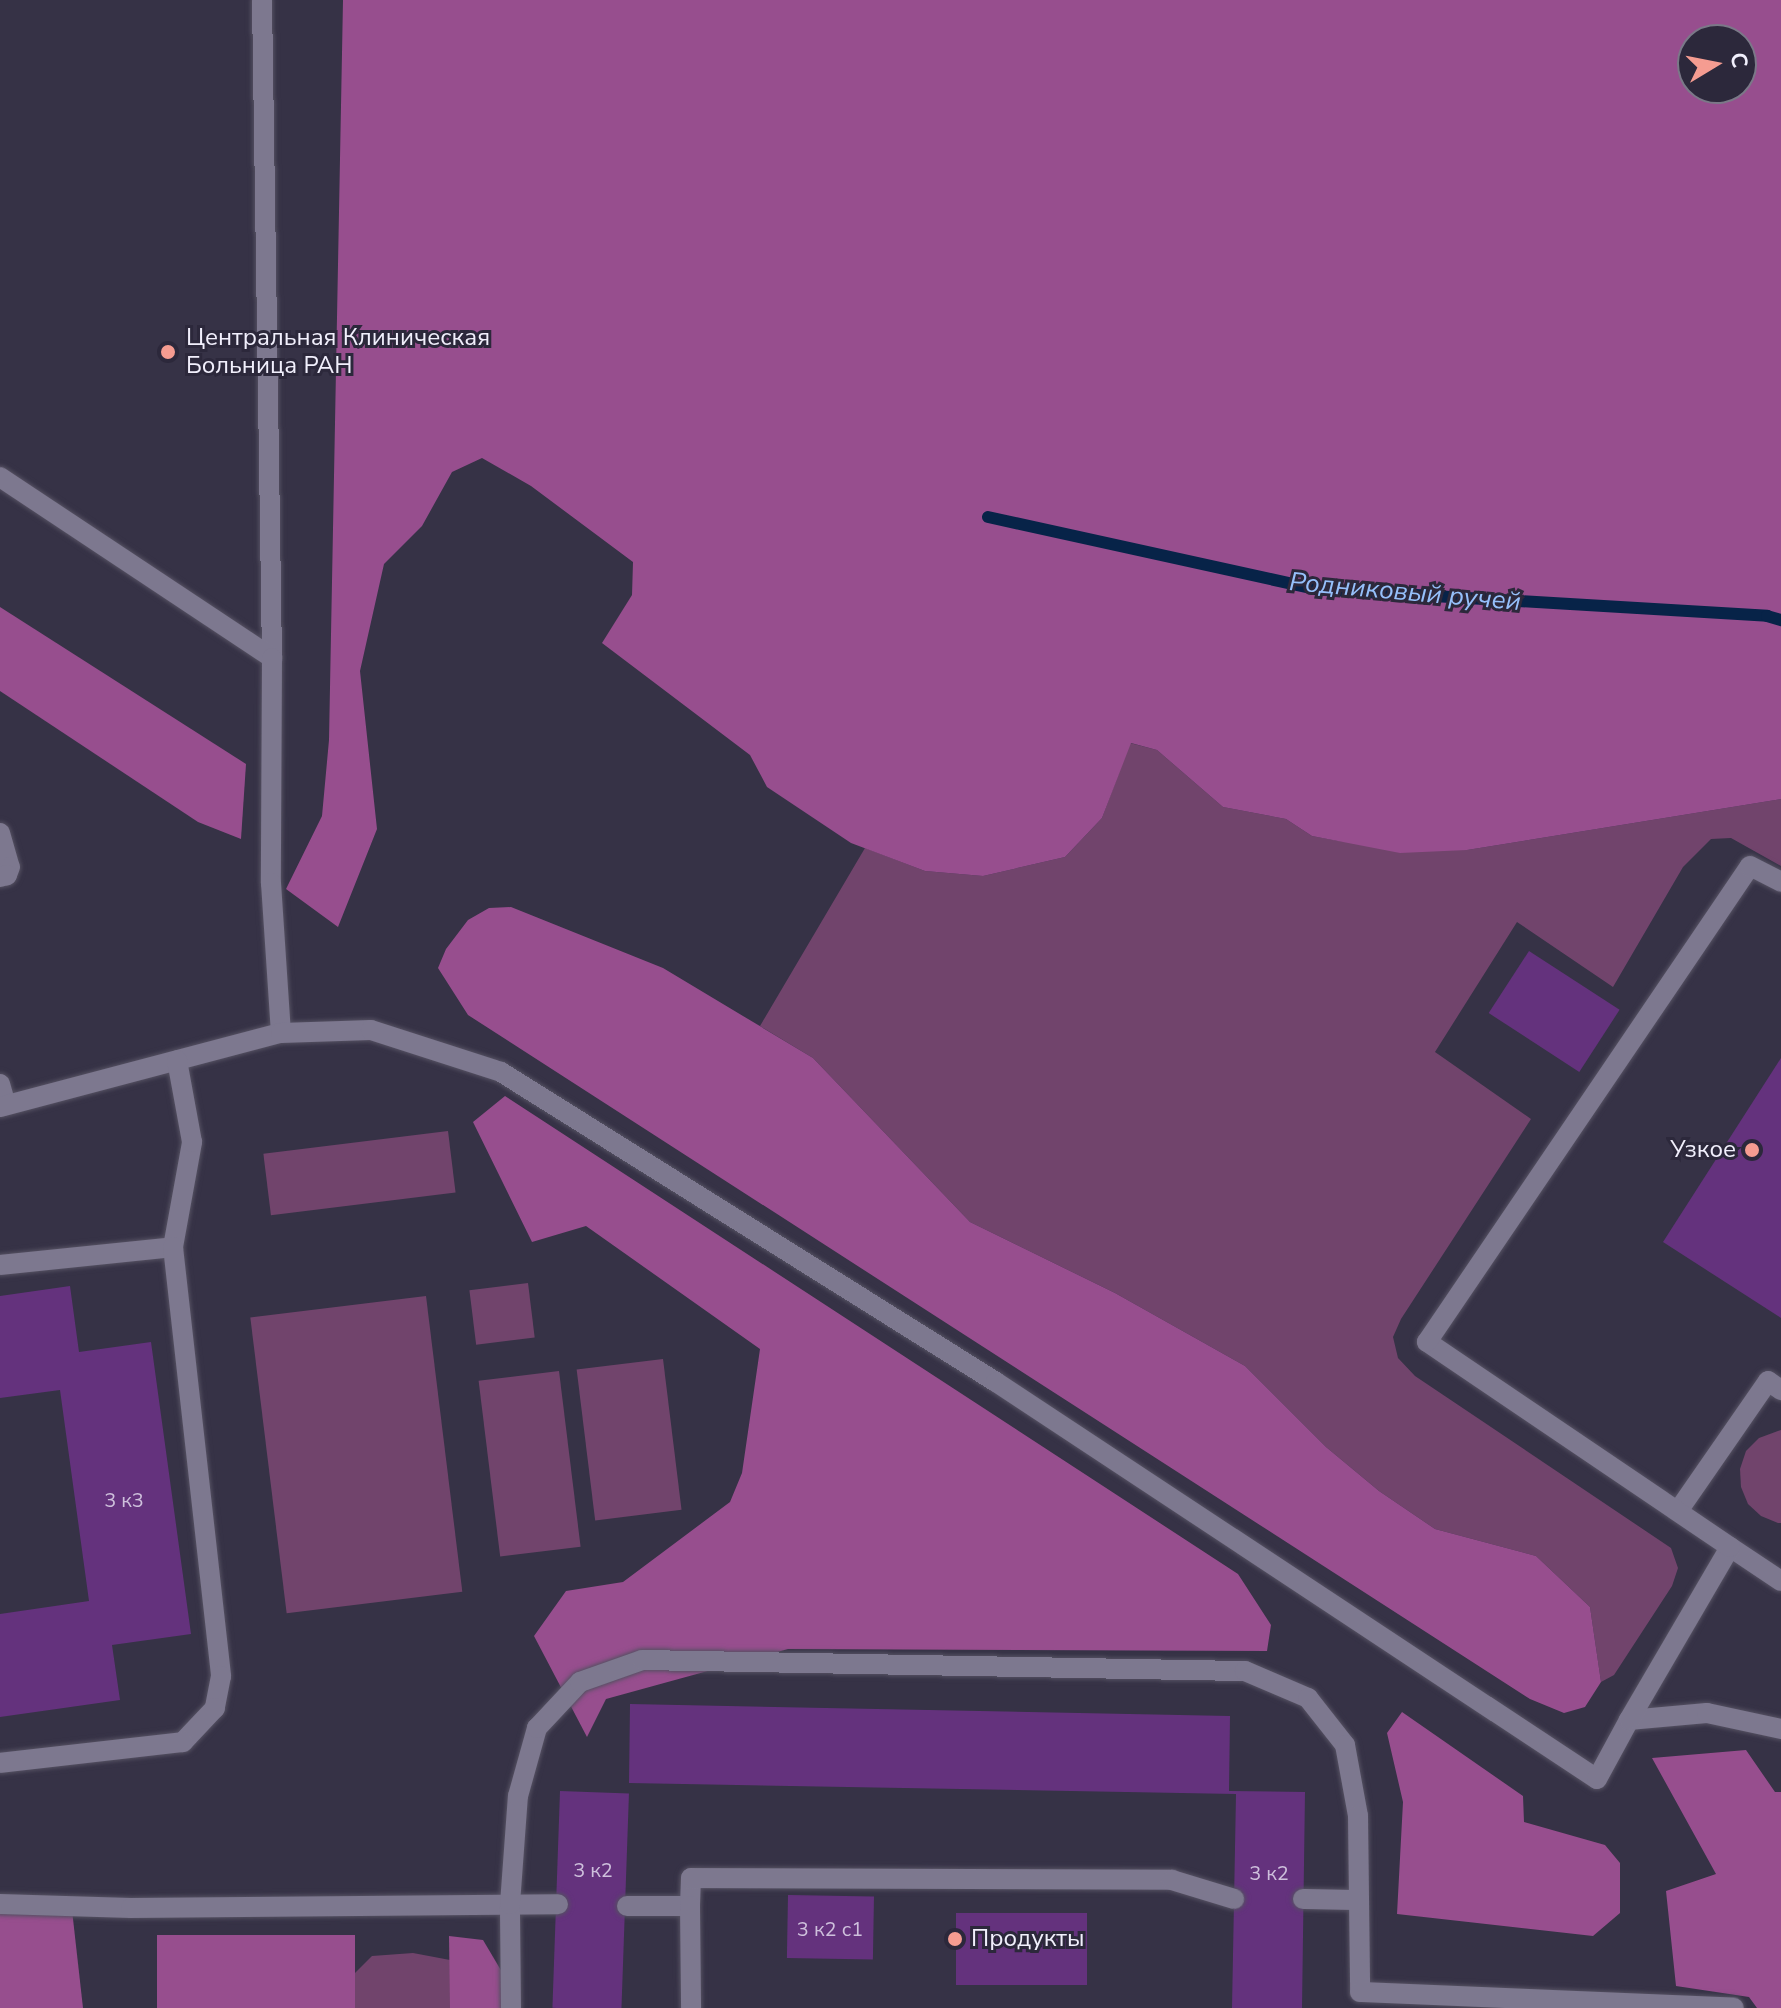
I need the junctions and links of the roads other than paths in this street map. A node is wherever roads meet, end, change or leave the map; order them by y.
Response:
1 (262, 0) edge
2 (0, 477) edge
3 (272, 658) junction
4 (0, 833) edge
5 (0, 877) edge
6 (1781, 882) edge
7 (281, 1033) junction
8 (177, 1060) junction
9 (0, 1084) edge
10 (3, 1106) edge
11 (173, 1247) junction
12 (0, 1265) edge
13 (1781, 1390) edge
14 (1678, 1511) junction
15 (1730, 1547) junction
16 (1781, 1581) edge
17 (1629, 1720) junction
18 (1781, 1729) edge
19 (0, 1763) edge
20 (1234, 1899) dead end
21 (1303, 1899) dead end
22 (1357, 1900) junction
23 (0, 1904) edge
24 (510, 1904) junction
25 (558, 1904) dead end
26 (627, 1906) dead end
27 (690, 1906) junction
28 (511, 2008) edge
29 (691, 2008) edge
30 (1734, 2008) edge

1 - 3 lane
2 - 3 lane
3 - 7 lane
4 - 5 lane
6 - 14 lane
7 - 8 lane
7 - 17 lane
8 - 10 lane
8 - 11 lane
9 - 10 lane
11 - 12 lane
11 - 19 lane
13 - 14 lane
14 - 15 lane
15 - 16 lane
15 - 17 lane
17 - 18 lane
20 - 27 lane
21 - 22 lane
22 - 24 lane
22 - 30 lane
23 - 24 lane
24 - 25 lane
24 - 28 lane
26 - 27 lane
27 - 29 lane

